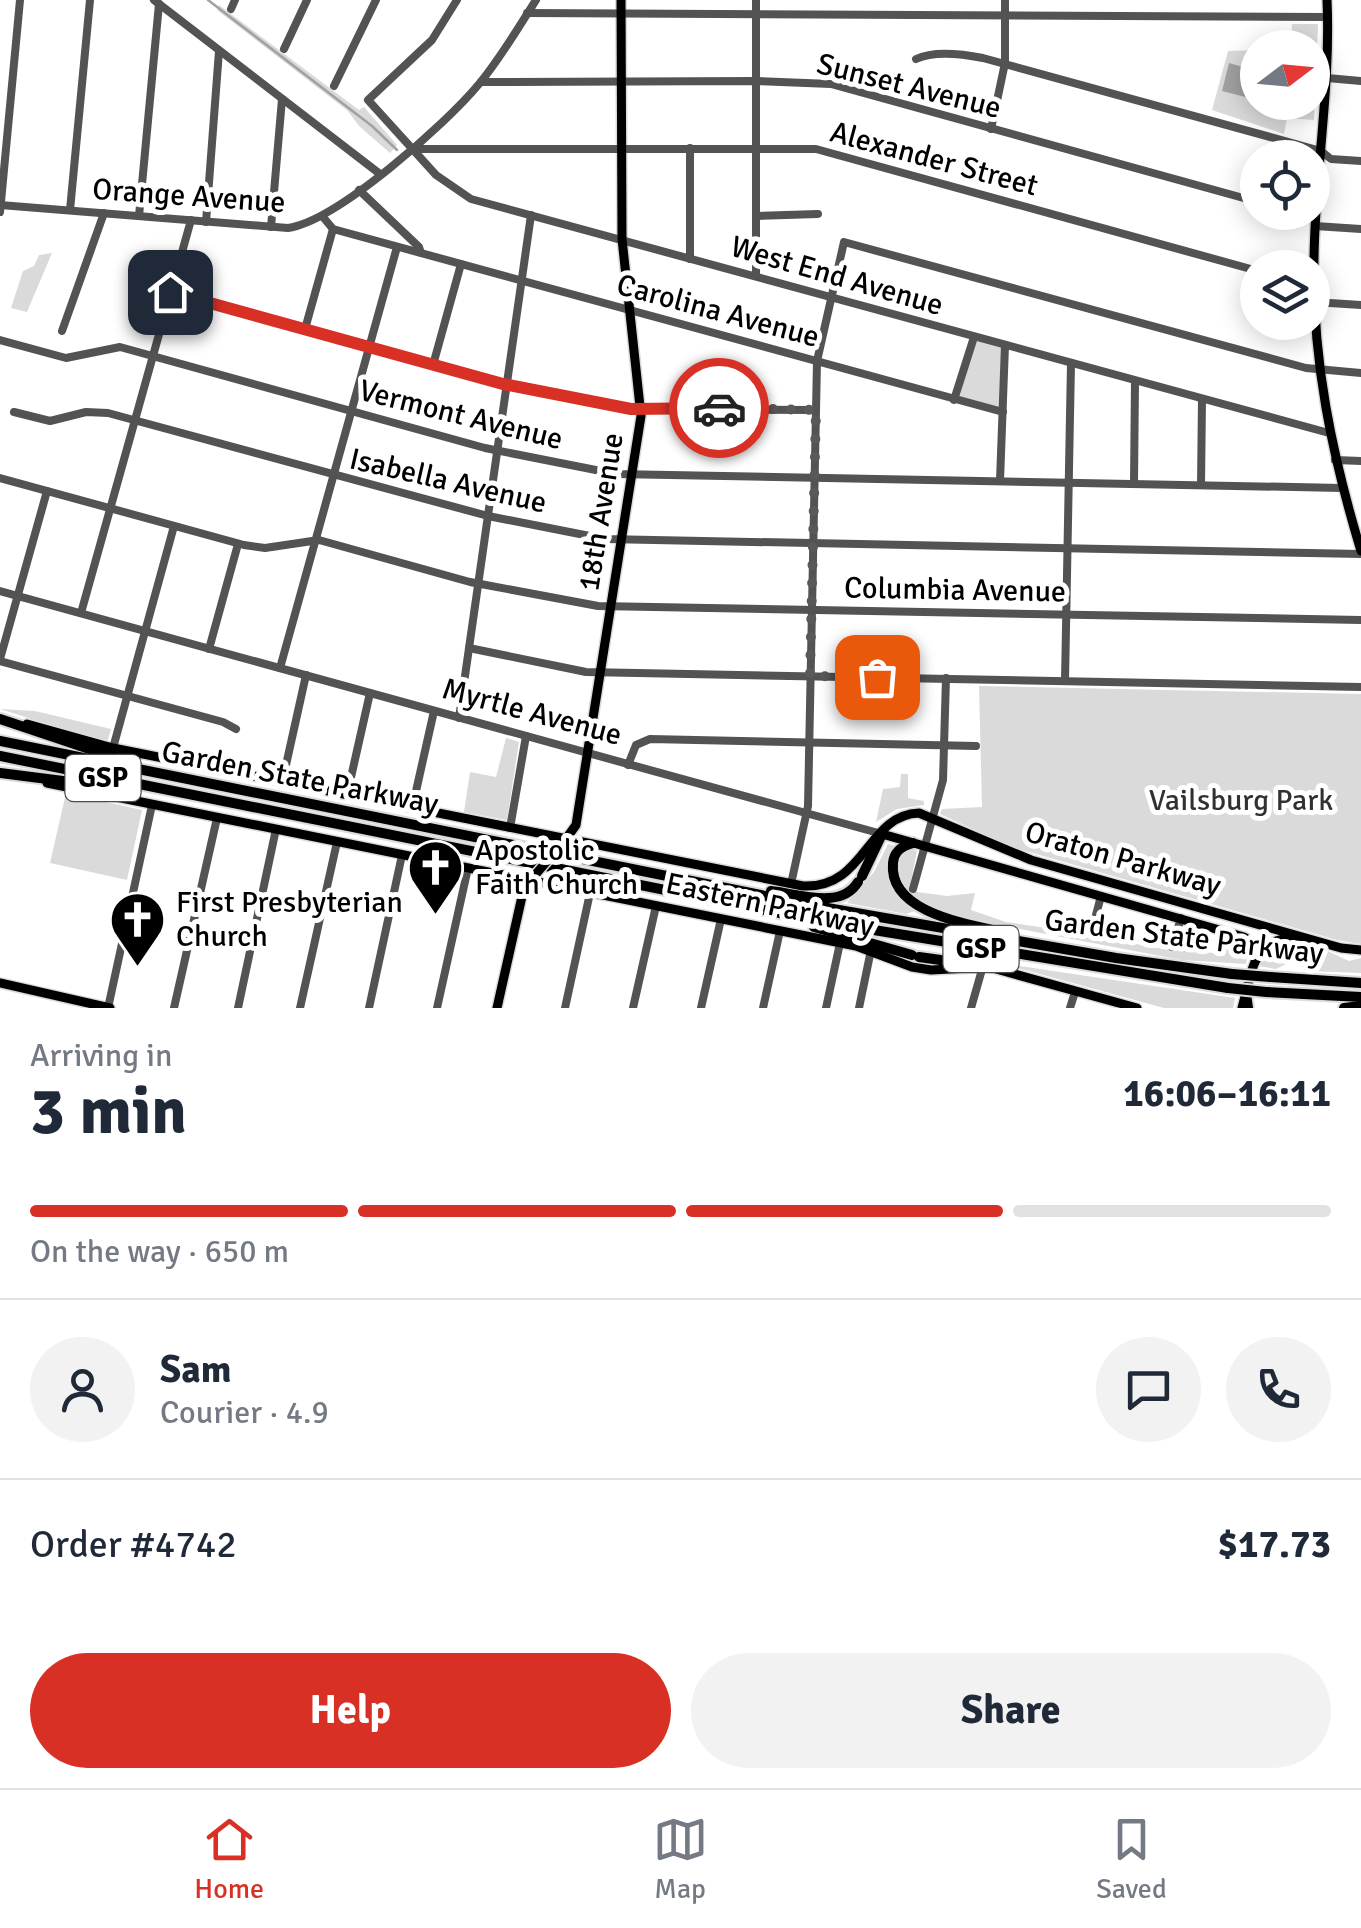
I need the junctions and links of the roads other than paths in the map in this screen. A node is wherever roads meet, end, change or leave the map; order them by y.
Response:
1 (20, 0) edge
2 (90, 0) edge
3 (236, 0) edge
4 (307, 0) edge
5 (376, 0) edge
6 (458, 0) edge
7 (536, 0) edge
8 (621, 0) edge
9 (756, 0) edge
10 (1004, 0) edge
11 (1327, 0) edge
12 (156, 2) edge
13 (231, 10) dead end
14 (527, 14) junction
15 (621, 16) junction
16 (756, 16) junction
17 (1004, 16) junction
18 (1328, 16) junction
19 (1328, 30) edge
20 (284, 49) dead end
21 (219, 51) junction
22 (916, 59) dead end
23 (1004, 63) junction
24 (1330, 78) edge
25 (756, 81) junction
26 (1361, 81) edge
27 (480, 82) junction
28 (621, 83) junction
29 (334, 86) dead end
30 (282, 99) junction
31 (991, 128) junction
32 (1278, 140) edge
33 (621, 148) junction
34 (690, 148) junction
35 (411, 149) junction
36 (756, 149) junction
37 (1330, 158) edge
38 (1361, 161) edge
39 (380, 174) junction
40 (359, 190) junction
41 (1240, 197) edge
42 (1, 207) edge
43 (70, 210) junction
44 (104, 213) junction
45 (818, 214) dead end
46 (531, 215) junction
47 (139, 216) junction
48 (757, 216) junction
49 (323, 217) junction
50 (191, 220) junction
51 (206, 222) junction
52 (1330, 224) edge
53 (271, 227) junction
54 (333, 229) junction
55 (1361, 229) edge
56 (622, 239) junction
57 (398, 246) junction
58 (420, 253) junction
59 (690, 259) junction
60 (461, 264) junction
61 (1240, 266) edge
62 (756, 276) junction
63 (522, 280) junction
64 (170, 292) junction
65 (830, 296) junction
66 (1330, 303) edge
67 (1361, 305) edge
68 (629, 310) junction
69 (305, 329) junction
70 (62, 332) dead end
71 (974, 337) junction
72 (0, 340) edge
73 (1317, 340) edge
74 (1005, 345) junction
75 (369, 347) junction
76 (153, 356) junction
77 (817, 362) junction
78 (1071, 363) junction
79 (433, 365) junction
80 (1319, 370) junction
81 (1361, 373) edge
82 (1135, 381) junction
83 (507, 384) junction
84 (1202, 399) junction
85 (954, 400) junction
86 (641, 409) junction
87 (816, 410) junction
88 (351, 411) junction
89 (14, 412) dead end
90 (1002, 412) junction
91 (135, 420) junction
92 (1329, 433) junction
93 (498, 450) junction
94 (1335, 460) junction
95 (1361, 461) edge
96 (632, 474) junction
97 (332, 476) junction
98 (0, 478) edge
99 (814, 478) junction
100 (1000, 480) junction
101 (1069, 482) junction
102 (1134, 483) junction
103 (1201, 485) junction
104 (1342, 488) junction
105 (47, 490) junction
106 (110, 508) junction
107 (488, 516) junction
108 (174, 526) junction
109 (1359, 537) edge
110 (315, 540) junction
111 (622, 540) junction
112 (813, 543) junction
113 (238, 544) junction
114 (1068, 548) junction
115 (1361, 552) edge
116 (479, 583) junction
117 (0, 591) edge
118 (18, 596) junction
119 (611, 606) junction
120 (812, 610) junction
121 (81, 613) junction
122 (1066, 615) junction
123 (1361, 620) edge
124 (146, 631) junction
125 (470, 648) junction
126 (209, 649) junction
127 (0, 660) edge
128 (280, 668) junction
129 (600, 672) junction
130 (306, 676) junction
131 (810, 676) junction
132 (946, 678) junction
133 (1065, 681) junction
134 (1361, 687) edge
135 (370, 693) junction
136 (128, 696) junction
137 (434, 711) junction
138 (0, 718) edge
139 (459, 718) junction
140 (236, 729) dead end
141 (526, 736) junction
142 (0, 741) edge
143 (808, 742) junction
144 (944, 745) junction
145 (976, 746) dead end
146 (114, 748) junction
147 (587, 753) junction
148 (0, 756) edge
149 (628, 765) junction
150 (0, 774) edge
151 (178, 779) junction
152 (282, 783) junction
153 (347, 796) junction
154 (207, 800) junction
155 (152, 805) junction
156 (412, 808) junction
157 (806, 814) junction
158 (933, 816) junction
159 (217, 818) junction
160 (510, 828) junction
161 (276, 830) junction
162 (882, 834) junction
163 (337, 842) junction
164 (564, 842) junction
165 (919, 845) junction
166 (997, 847) junction
167 (402, 855) junction
168 (468, 868) junction
169 (995, 868) junction
170 (533, 878) junction
171 (686, 881) junction
172 (791, 884) junction
173 (913, 889) dead end
174 (590, 892) junction
175 (1101, 896) junction
176 (736, 905) junction
177 (656, 906) junction
178 (1181, 918) junction
179 (721, 919) junction
180 (1247, 921) junction
181 (780, 930) junction
182 (1092, 930) dead end
183 (1238, 936) junction
184 (1302, 937) junction
185 (840, 942) junction
186 (1172, 947) dead end
187 (870, 950) junction
188 (1361, 950) edge
189 (1075, 951) junction
190 (1255, 958) junction
191 (983, 966) junction
192 (1361, 983) edge
193 (0, 984) edge
194 (1075, 992) junction
195 (1246, 994) joint
196 (1361, 997) edge
197 (1361, 1006) edge
198 (109, 1008) edge
199 (174, 1008) edge
200 (238, 1008) edge
201 (300, 1008) edge
202 (369, 1008) edge
203 (436, 1008) edge
204 (497, 1008) edge
205 (565, 1008) edge
206 (633, 1008) edge
207 (701, 1008) edge
208 (763, 1008) edge
209 (826, 1008) edge
210 (860, 1008) edge
211 (971, 1008) edge
212 (1070, 1008) edge
213 (1137, 1008) edge
214 (1245, 1008) edge
215 (1344, 1008) edge

1 - 42 street
2 - 43 street
3 - 13 street
4 - 20 street
5 - 29 street
6 - 35 street, West End Avenue
7 - 14 street, Orange Avenue
8 - 15 main road, 18th Avenue
9 - 16 street
10 - 17 street
11 - 18 main road
12 - 21 street
12 - 47 street
14 - 15 street
14 - 27 street, Orange Avenue
15 - 16 street
15 - 28 main road, 18th Avenue
16 - 17 street
16 - 25 street
17 - 18 street
17 - 23 street
18 - 19 main road
21 - 30 street
21 - 51 street
22 - 23 street
23 - 31 street
23 - 32 street
24 - 26 street
25 - 28 street, Sunset Avenue
25 - 31 street, Sunset Avenue
25 - 36 street
27 - 28 street, Sunset Avenue
27 - 35 street, Orange Avenue
28 - 33 main road, 18th Avenue
30 - 39 street
30 - 53 street
31 - 41 street, Sunset Avenue
33 - 34 street, Alexander Street
33 - 35 street, Alexander Street
33 - 56 main road, 18th Avenue
34 - 36 street, Alexander Street
34 - 59 street
35 - 39 street, Orange Avenue
35 - 46 street, West End Avenue
36 - 48 street
36 - 61 street, Alexander Street
37 - 38 street
39 - 40 street, Orange Avenue
40 - 49 street, Orange Avenue
40 - 58 street
42 - 43 street, Orange Avenue
43 - 44 street, Orange Avenue
44 - 47 street, Orange Avenue
44 - 70 street
45 - 48 street
46 - 56 street, West End Avenue
46 - 63 street
47 - 50 street, Orange Avenue
48 - 62 street
49 - 53 street, Orange Avenue
49 - 54 street
50 - 51 street, Orange Avenue
50 - 64 street
51 - 53 street, Orange Avenue
52 - 55 street
54 - 57 street, Carolina Avenue
54 - 69 street
56 - 59 street, West End Avenue
56 - 68 main road, 18th Avenue
57 - 58 street, Carolina Avenue
57 - 75 street
58 - 60 street, Carolina Avenue
59 - 62 street, West End Avenue
60 - 63 street, Carolina Avenue
60 - 79 street
62 - 65 street, West End Avenue
63 - 68 street, Carolina Avenue
63 - 83 street
64 - 69 street
64 - 76 street
65 - 71 street, West End Avenue
65 - 77 street
65 - 80 street
66 - 67 street
68 - 77 street, Carolina Avenue
68 - 86 main road, 18th Avenue
69 - 75 street
71 - 74 street, West End Avenue
71 - 85 street
72 - 76 street, Vermont Avenue
73 - 80 main road
74 - 78 street, West End Avenue
74 - 90 street
75 - 79 street
75 - 88 street
76 - 88 street, Vermont Avenue
76 - 91 street
77 - 85 street, Carolina Avenue
77 - 87 street
78 - 82 street, West End Avenue
78 - 101 street
79 - 83 street
80 - 81 street
80 - 92 main road
82 - 84 street, West End Avenue
82 - 102 street
83 - 86 street
83 - 93 street
84 - 92 street, West End Avenue
84 - 103 street
85 - 90 street, Carolina Avenue
86 - 87 street
86 - 96 main road, 18th Avenue
87 - 99 street
88 - 93 street, Vermont Avenue
88 - 97 street
89 - 91 street, Isabella Avenue
90 - 100 street
91 - 97 street, Isabella Avenue
91 - 106 street
92 - 94 main road
93 - 96 street, Vermont Avenue
93 - 107 street
94 - 95 street
94 - 104 main road
96 - 99 street, Vermont Avenue
96 - 111 main road, 18th Avenue
97 - 107 street, Isabella Avenue
97 - 110 street
98 - 105 street
99 - 100 street, Vermont Avenue
99 - 112 street
100 - 101 street, Vermont Avenue
101 - 102 street, Vermont Avenue
101 - 114 street
102 - 103 street, Vermont Avenue
103 - 104 street, Vermont Avenue
104 - 109 main road
105 - 106 street
105 - 118 street
106 - 108 street
106 - 121 street
107 - 111 street, Isabella Avenue
107 - 116 street
108 - 113 street
108 - 124 street
109 - 115 main road
110 - 113 street
110 - 116 street, Columbia Avenue
110 - 128 street
111 - 112 street, Isabella Avenue
111 - 119 main road, 18th Avenue
112 - 114 street, Isabella Avenue
112 - 120 street
113 - 126 street
114 - 115 street, Isabella Avenue
114 - 122 street
116 - 119 street, Columbia Avenue
116 - 125 street
117 - 118 street, Myrtle Avenue
118 - 121 street, Myrtle Avenue
118 - 127 street
119 - 120 street, Columbia Avenue
119 - 129 main road, 18th Avenue
120 - 122 street, Columbia Avenue
120 - 131 street
121 - 124 street, Myrtle Avenue
122 - 123 street, Columbia Avenue
122 - 133 street
124 - 126 street, Myrtle Avenue
124 - 136 street
125 - 129 street
125 - 139 street
126 - 128 street, Myrtle Avenue
127 - 136 street
128 - 130 street, Myrtle Avenue
129 - 131 street
129 - 147 main road, 18th Avenue
130 - 135 street, Myrtle Avenue
130 - 152 street
131 - 132 street
131 - 143 street
132 - 133 street
132 - 144 street
133 - 134 street
135 - 137 street, Myrtle Avenue
135 - 153 street
136 - 140 street
136 - 146 street
137 - 139 street, Myrtle Avenue
137 - 156 street
138 - 146 main road
138 - 151 highway
139 - 141 street, Myrtle Avenue
141 - 147 street, Myrtle Avenue
141 - 160 street
142 - 151 highway, Garden State Parkway / GSP
143 - 144 street
143 - 149 street
143 - 157 street
144 - 145 street
144 - 158 street
146 - 152 main road
147 - 149 street, Myrtle Avenue
147 - 164 main road, 18th Avenue
148 - 154 highway, Garden State Parkway / GSP
149 - 157 street, Myrtle Avenue
150 - 154 highway
150 - 155 main road, Eastern Parkway
151 - 171 highway, Garden State Parkway / GSP
152 - 153 main road
153 - 156 main road
154 - 176 highway, Garden State Parkway / GSP
155 - 159 main road, Eastern Parkway
155 - 198 street
156 - 160 main road
157 - 162 street, Myrtle Avenue
157 - 172 street
158 - 162 main road
158 - 165 street
158 - 166 main road, Oraton Parkway
159 - 161 main road, Eastern Parkway
159 - 199 street
160 - 164 main road
161 - 163 main road, Eastern Parkway
161 - 200 street
162 - 165 main road, Myrtle Avenue
162 - 171 highway
162 - 172 main road
163 - 167 main road, Eastern Parkway
163 - 201 street
164 - 170 main road, 18th Avenue, bridge
164 - 172 main road
165 - 169 main road, Myrtle Avenue
165 - 173 street
165 - 189 highway
166 - 169 main road
166 - 180 main road, Oraton Parkway
167 - 168 main road, Eastern Parkway
167 - 202 street
168 - 170 main road, Eastern Parkway
168 - 203 street
169 - 175 main road, Myrtle Avenue
170 - 174 main road, Eastern Parkway
170 - 204 main road, 18th Avenue
171 - 189 highway, Garden State Parkway / GSP
174 - 177 main road, Eastern Parkway
174 - 205 street
175 - 178 main road, Myrtle Avenue
175 - 182 street
176 - 191 highway
176 - 196 highway, Garden State Parkway / GSP, bridge
177 - 179 main road, Eastern Parkway
177 - 206 street
178 - 183 main road, Myrtle Avenue
178 - 186 street
179 - 181 main road, Eastern Parkway
179 - 207 street
180 - 183 main road
180 - 184 main road, Oraton Parkway
181 - 185 main road, Eastern Parkway
181 - 208 street
183 - 190 main road
184 - 188 main road, Oraton Parkway
184 - 190 main road
185 - 187 main road, Eastern Parkway
185 - 209 street
187 - 191 main road, Eastern Parkway
187 - 210 street
189 - 192 highway, Garden State Parkway / GSP, bridge
190 - 195 main road
191 - 194 main road, Eastern Parkway
191 - 211 street
193 - 198 main road
194 - 212 street
194 - 213 main road, Eastern Parkway
195 - 214 highway
197 - 215 highway

